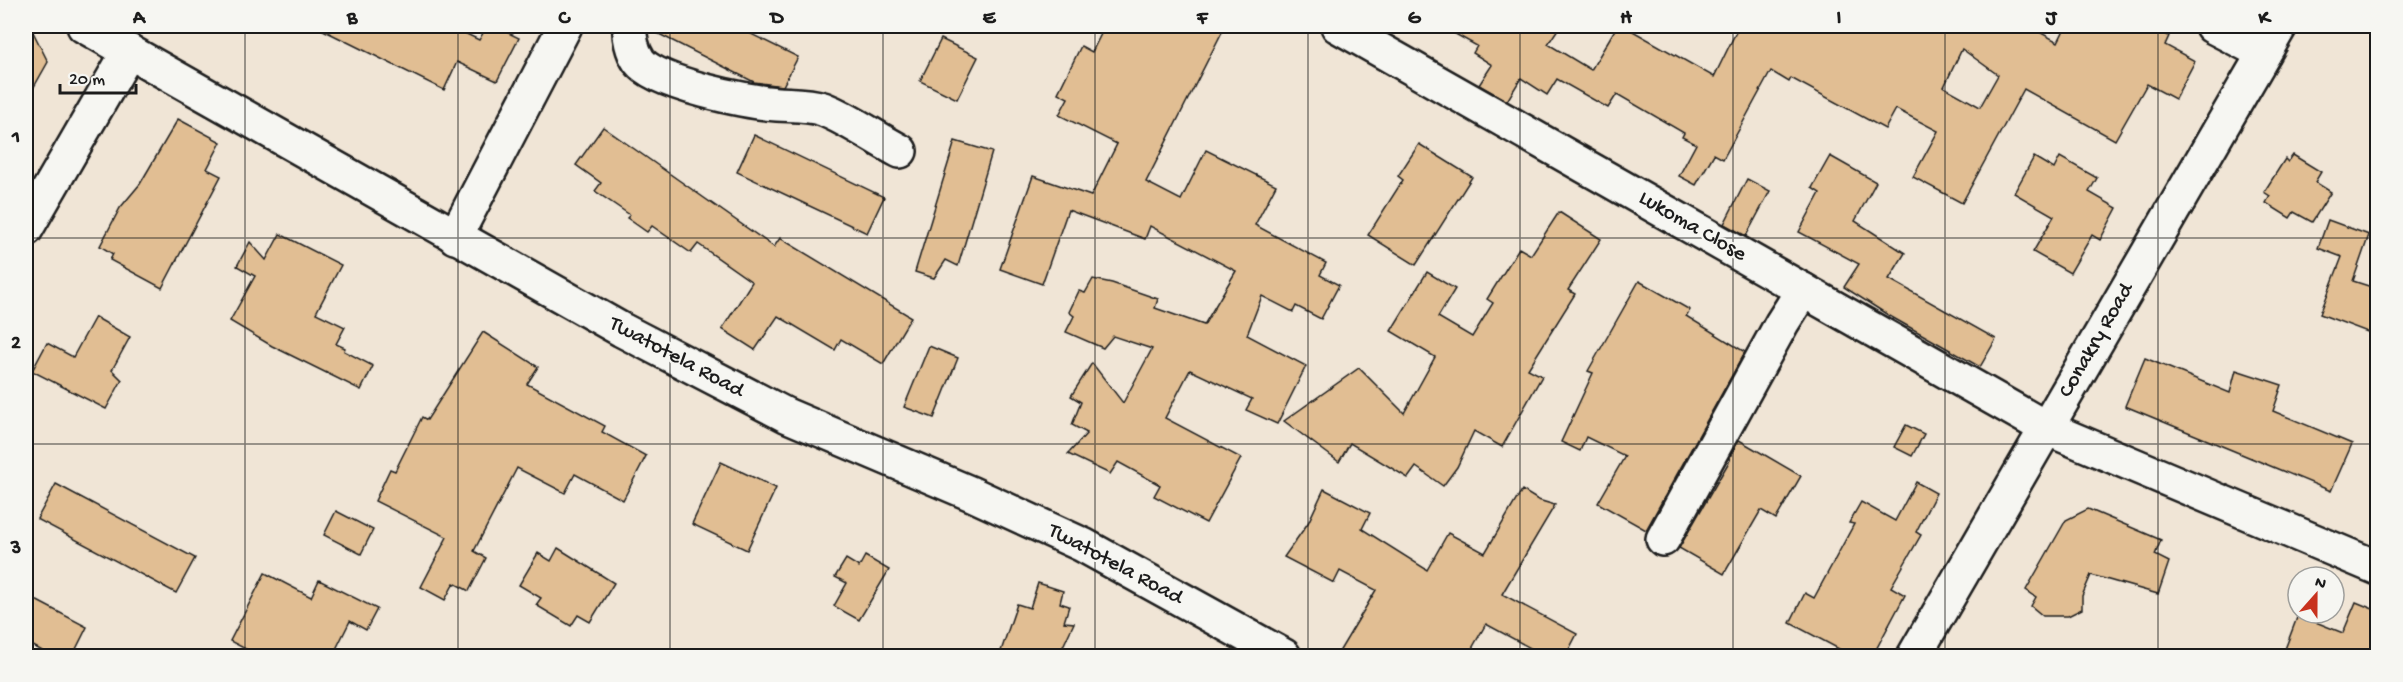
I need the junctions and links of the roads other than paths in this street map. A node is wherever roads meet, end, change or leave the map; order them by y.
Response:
1 (84, 26) edge
2 (565, 26) edge
3 (630, 26) edge
4 (1338, 26) edge
5 (2212, 26) edge
6 (2272, 39) edge
7 (129, 51) junction
8 (900, 152) dead end
9 (26, 229) edge
10 (455, 237) junction
11 (1803, 290) junction
12 (2046, 428) junction
13 (1663, 539) dead end
14 (2378, 568) edge
15 (1284, 657) edge
16 (1914, 657) edge

1 - 7 street, Twatotela Road
2 - 10 street
3 - 8 street
4 - 11 street, Lukoma Close
5 - 6 street
6 - 12 street, Conakry Road
7 - 9 street
7 - 10 street, Twatotela Road
10 - 15 street, Twatotela Road
11 - 12 street, Lukoma Close
11 - 13 street
12 - 14 street, Lukoma Close
12 - 16 street, Conakry Road

